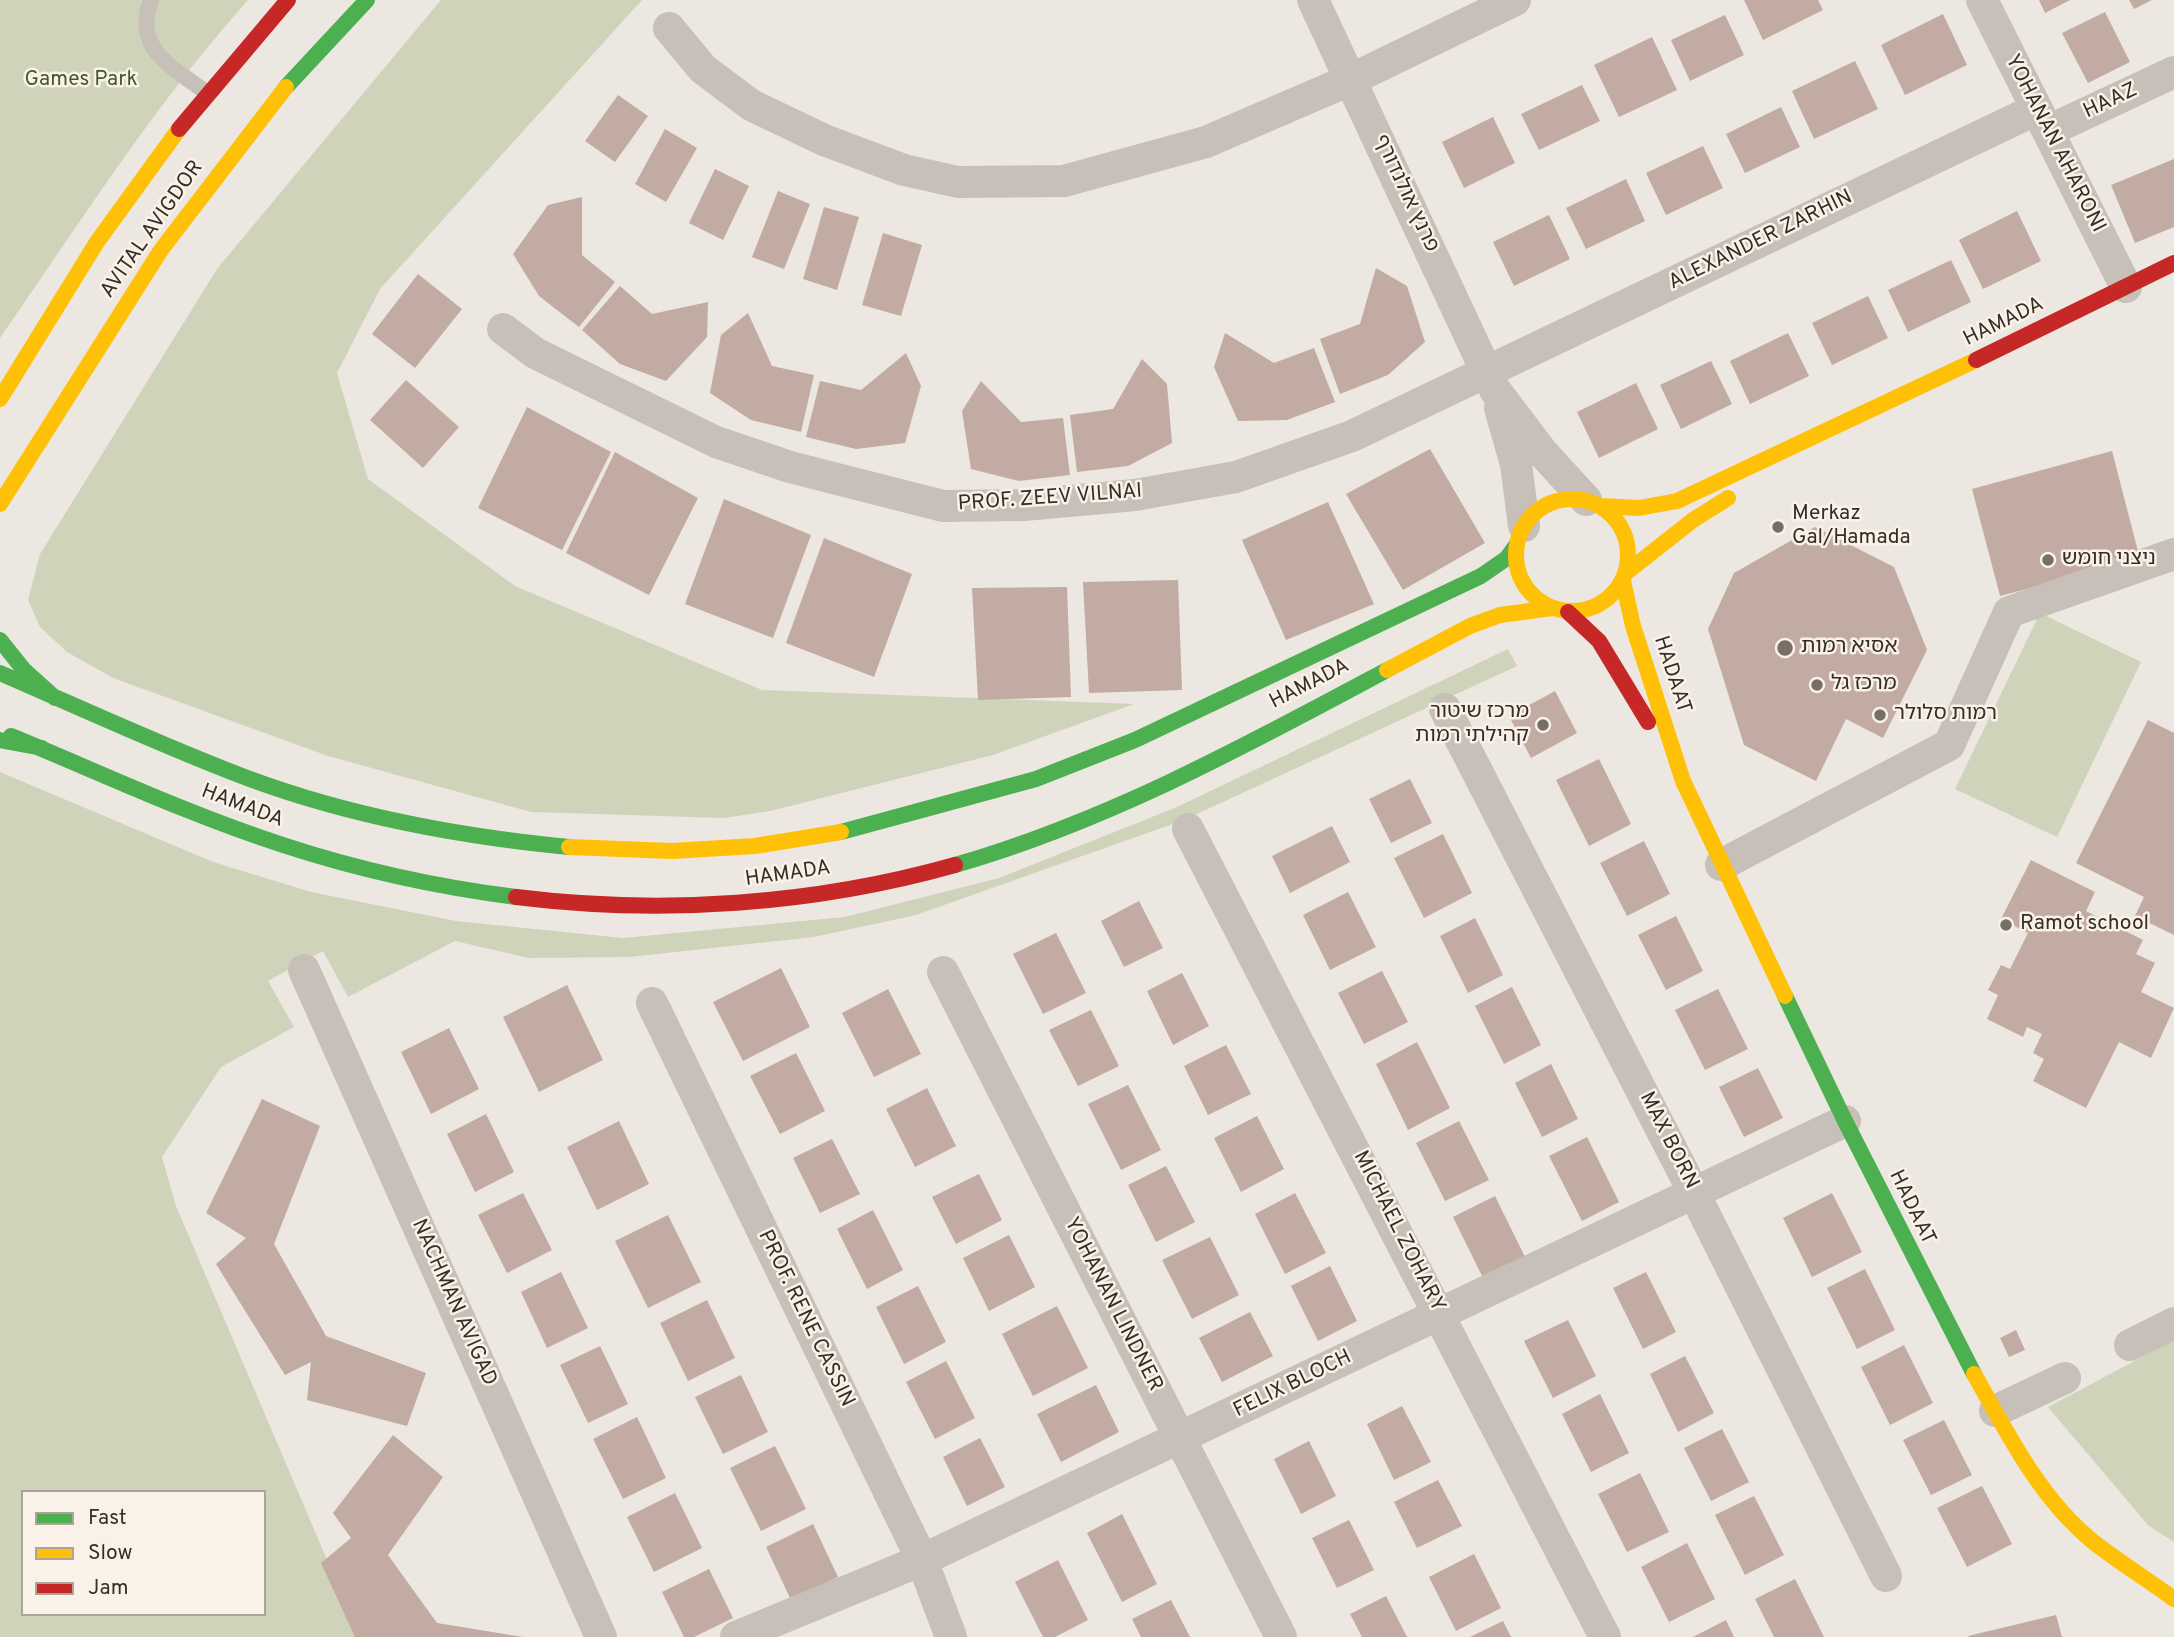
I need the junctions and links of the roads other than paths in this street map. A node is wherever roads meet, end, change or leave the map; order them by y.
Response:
1 (150, 0) edge
2 (288, 0) edge
3 (367, 0) edge
4 (1312, 0) edge
5 (1515, 0) edge
6 (1982, 0) edge
7 (669, 28) dead end
8 (2174, 72) edge
9 (1352, 79) junction
10 (207, 93) junction
11 (2042, 120) junction
12 (2174, 263) edge
13 (2126, 287) junction
14 (503, 329) dead end
15 (1490, 381) junction
16 (0, 399) edge
17 (1851, 421) junction
18 (1594, 503) junction
19 (0, 504) edge
20 (1520, 535) junction
21 (2174, 554) edge
22 (1625, 576) junction
23 (1560, 610) junction
24 (0, 640) edge
25 (0, 673) edge
26 (55, 698) junction
27 (1445, 709) dead end
28 (0, 731) edge
29 (0, 740) edge
30 (42, 748) junction
31 (1683, 781) junction
32 (1188, 829) dead end
33 (1721, 865) junction
34 (304, 970) dead end
35 (943, 972) dead end
36 (652, 1003) dead end
37 (1845, 1121) junction
38 (1694, 1192) junction
39 (1441, 1314) junction
40 (2174, 1324) edge
41 (2130, 1345) dead end
42 (2065, 1378) dead end
43 (1995, 1411) junction
44 (1180, 1440) junction
45 (922, 1560) junction
46 (1886, 1576) dead end
47 (2174, 1599) edge
48 (601, 1637) edge
49 (736, 1637) edge
50 (951, 1637) edge
51 (1281, 1637) edge
52 (1605, 1637) edge

1 - 10 lane
2 - 10 street, AVITAL AVIGDOR
3 - 19 street, AVITAL AVIGDOR
4 - 9 street, פרנץ אולנדורף
5 - 9 street
6 - 11 street, YOHANAN AHARONI
7 - 9 street
8 - 11 street, HAAZ
9 - 15 street, פרנץ אולנדורף
10 - 16 street, AVITAL AVIGDOR
11 - 13 street, YOHANAN AHARONI
11 - 15 street, ALEXANDER ZARHIN
12 - 13 street, HAMADA
13 - 17 street, HAMADA
14 - 15 street, PROF. ZEEV VILNAI
15 - 18 street, פרנץ אולנדורף
15 - 20 street, פרנץ אולנדורף
17 - 18 street, HAMADA
17 - 22 street, HAMADA
18 - 20 street
18 - 22 street
20 - 23 street
20 - 26 street, HAMADA
21 - 33 street
22 - 23 street
22 - 31 street, HADAAT
23 - 30 street, HAMADA
23 - 31 street, HADAAT
24 - 26 street
25 - 26 street, HAMADA
27 - 38 street, MAX BORN
28 - 30 street, HAMADA
29 - 30 street
31 - 33 street, HADAAT
32 - 39 street, MICHAEL ZOHARY
33 - 37 street, HADAAT
34 - 48 street, NACHMAN AVIGAD
35 - 44 street, YOHANAN LINDNER
36 - 45 street, PROF. RENE CASSIN
37 - 38 street, FELIX BLOCH
37 - 43 street, HADAAT
38 - 39 street, FELIX BLOCH
38 - 46 street, MAX BORN
39 - 44 street, FELIX BLOCH
39 - 52 street, MICHAEL ZOHARY
40 - 41 street
42 - 43 street
43 - 47 street, HADAAT
44 - 45 street, FELIX BLOCH
44 - 51 street, YOHANAN LINDNER
45 - 49 street, FELIX BLOCH
45 - 50 street, PROF. RENE CASSIN

